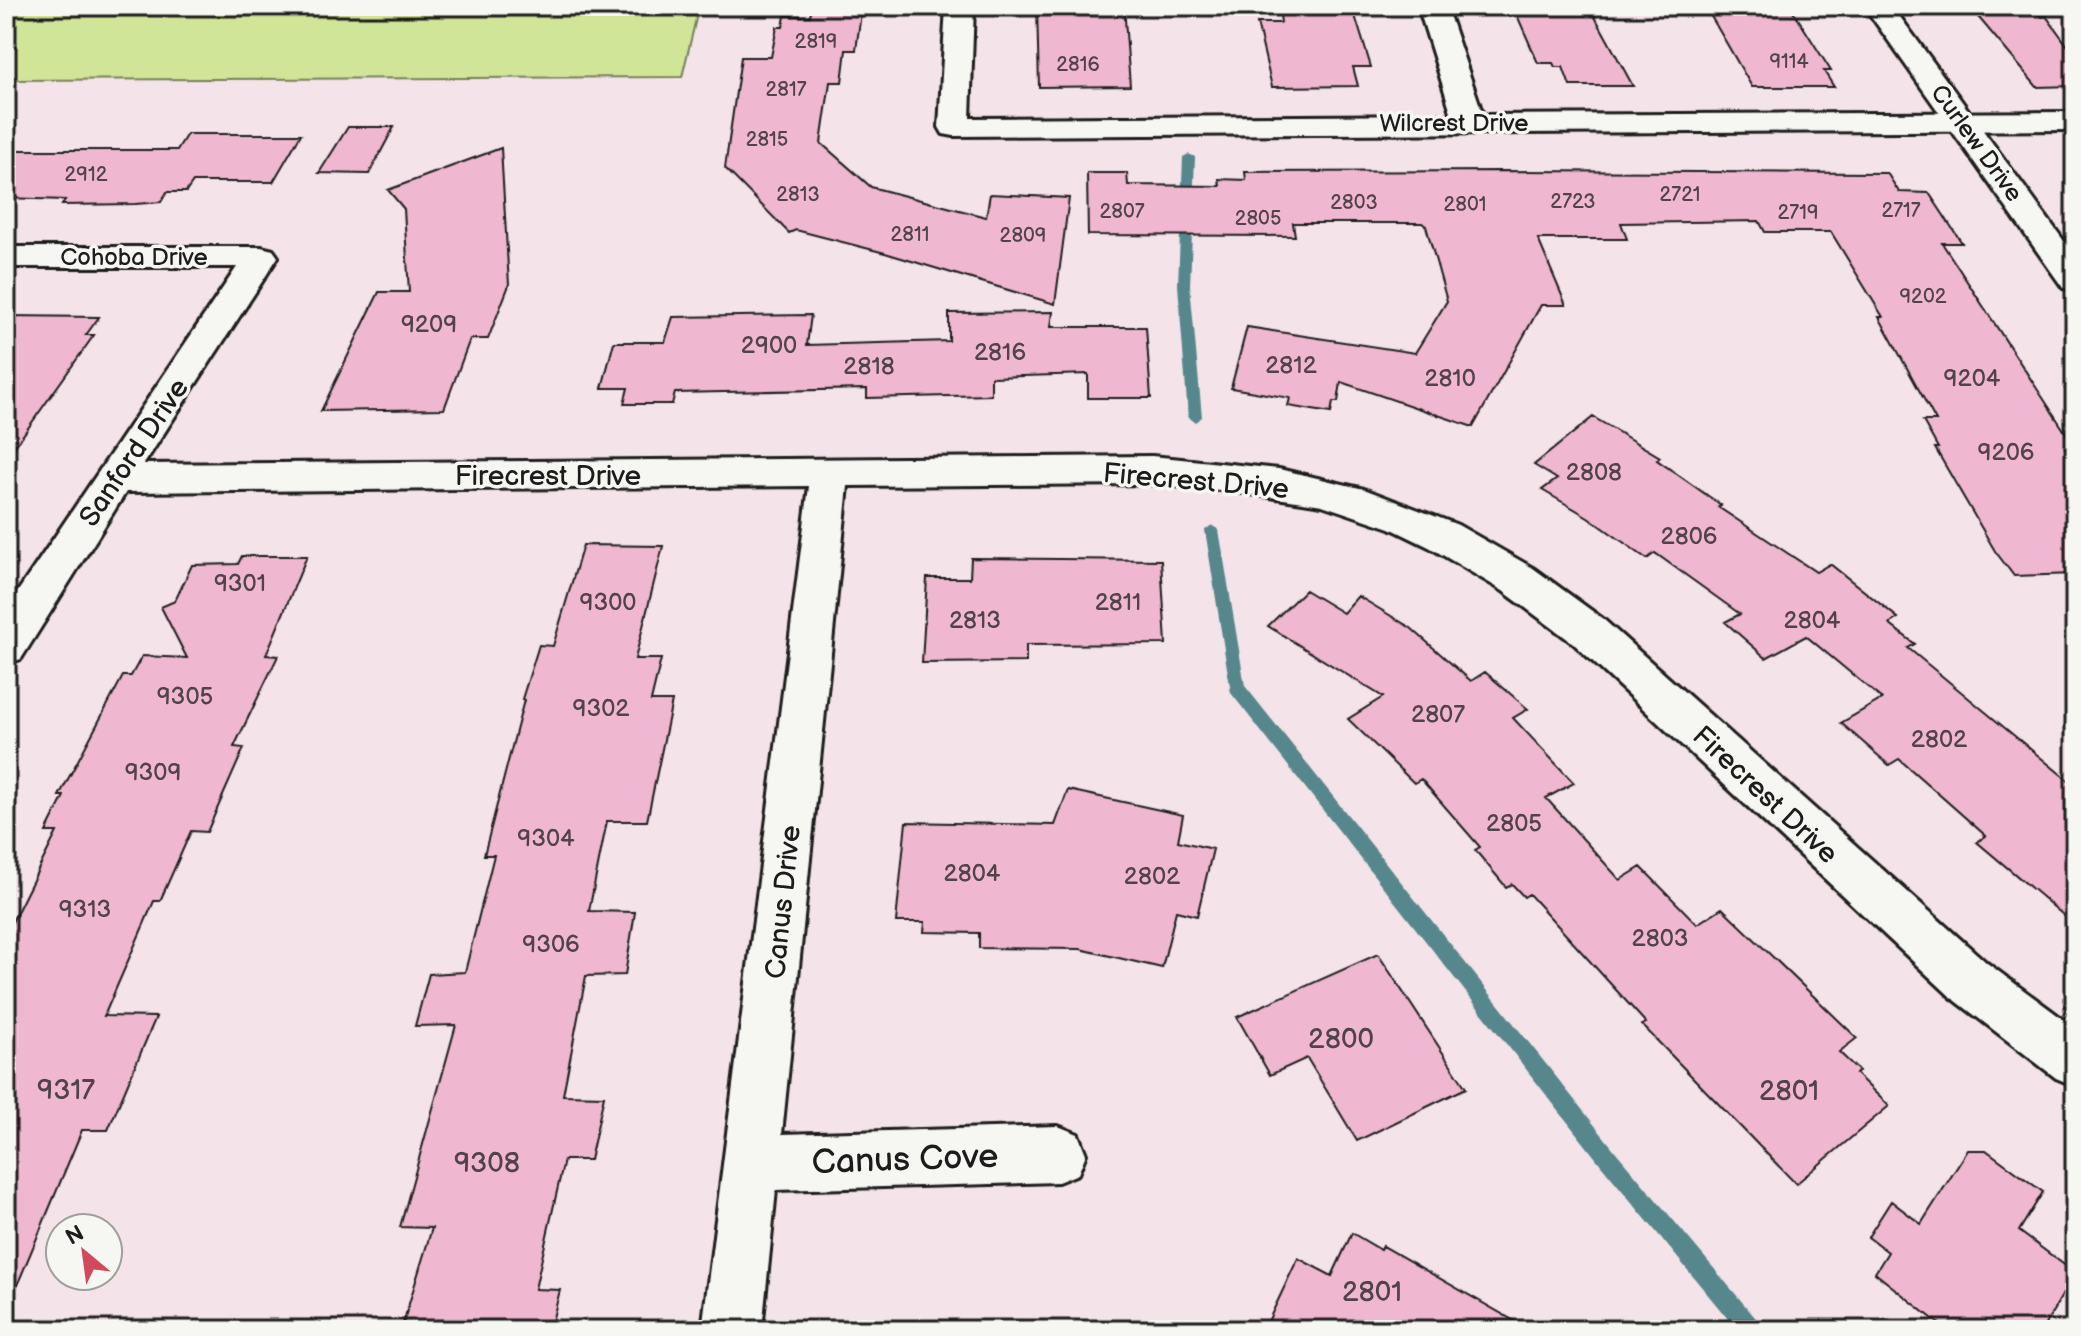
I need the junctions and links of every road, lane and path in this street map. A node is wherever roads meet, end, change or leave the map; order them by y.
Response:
1 (960, 6) edge
2 (1432, 6) edge
3 (1878, 6) edge
4 (1961, 121) junction
5 (2075, 121) edge
6 (1470, 123) junction
7 (6, 257) edge
8 (261, 257) joint
9 (2075, 280) edge
10 (830, 473) junction
11 (116, 478) junction
12 (6, 647) edge
13 (2075, 1060) edge
14 (1058, 1154) dead end
15 (752, 1163) junction
16 (732, 1330) edge

1 - 6 street, Wilcrest Drive
2 - 6 street
3 - 4 street, Curlew Drive
4 - 5 street, Wilcrest Drive
4 - 6 street, Wilcrest Drive
4 - 9 street, Curlew Drive
7 - 8 street, Cohoba Drive
8 - 11 street, Sanford Drive
10 - 11 street, Firecrest Drive
10 - 13 street, Firecrest Drive
10 - 15 street, Canus Drive
11 - 12 street, Sanford Drive
14 - 15 street, Canus Cove
15 - 16 street, Canus Drive

